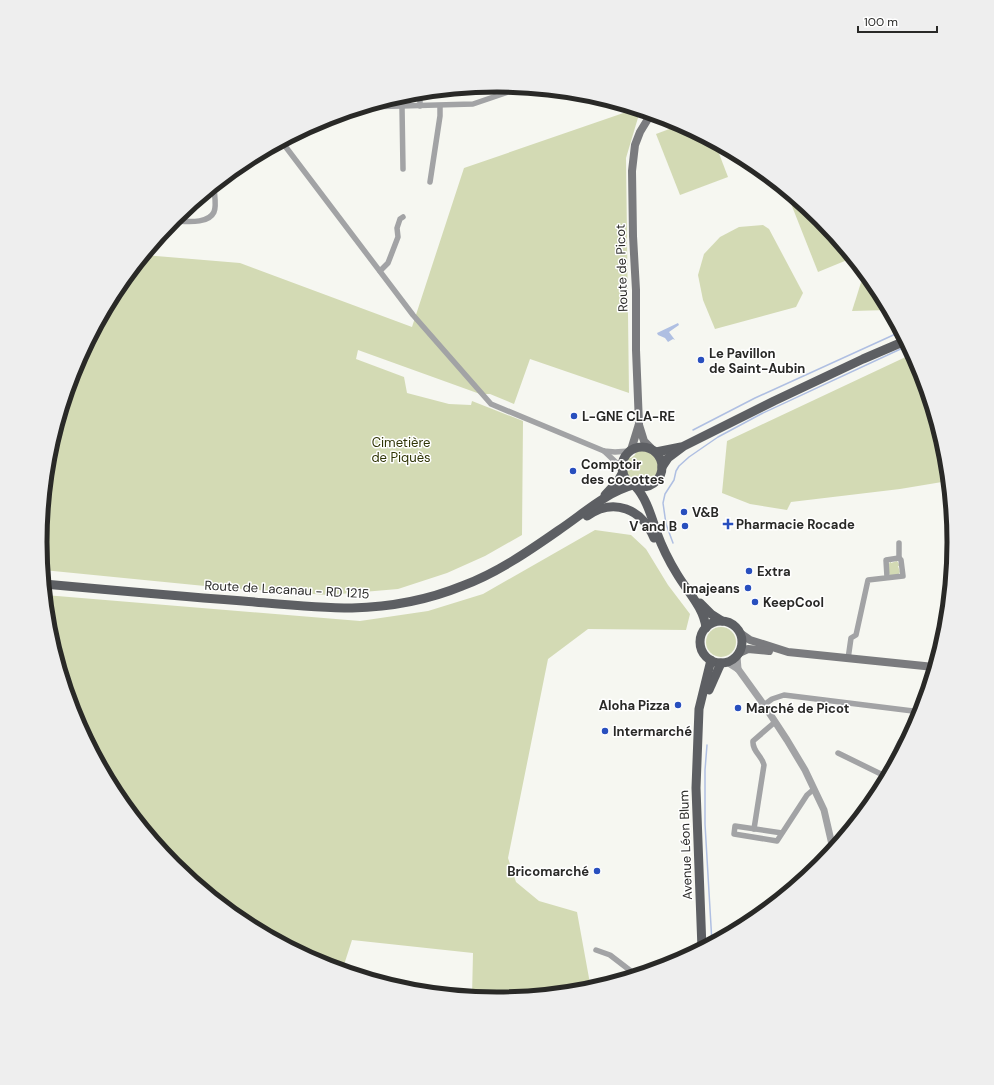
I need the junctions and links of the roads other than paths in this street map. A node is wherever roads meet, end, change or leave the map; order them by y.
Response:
1 (505, 92) edge
2 (420, 99) edge
3 (420, 106) junction
4 (440, 106) junction
5 (385, 107) edge
6 (402, 107) junction
7 (648, 119) edge
8 (285, 146) edge
9 (403, 169) dead end
10 (430, 182) dead end
11 (214, 192) edge
12 (403, 217) dead end
13 (182, 221) edge
14 (380, 270) junction
15 (901, 343) edge
16 (638, 424) junction
17 (684, 446) junction
18 (653, 450) junction
19 (604, 451) junction
20 (630, 451) junction
21 (662, 468) junction
22 (622, 470) junction
23 (656, 482) junction
24 (634, 485) junction
25 (602, 499) junction
26 (650, 511) junction
27 (559, 530) junction
28 (899, 543) dead end
29 (899, 558) junction
30 (677, 575) junction
31 (887, 577) junction
32 (49, 584) edge
33 (688, 591) junction
34 (722, 621) junction
35 (706, 628) junction
36 (740, 633) junction
37 (788, 652) junction
38 (738, 654) junction
39 (848, 659) junction
40 (711, 660) junction
41 (724, 662) junction
42 (930, 667) edge
43 (738, 669) junction
44 (764, 705) junction
45 (914, 711) edge
46 (775, 722) junction
47 (697, 740) junction
48 (838, 753) dead end
49 (883, 774) edge
50 (814, 789) junction
51 (754, 829) junction
52 (782, 833) junction
53 (831, 843) edge
54 (702, 943) edge
55 (596, 950) dead end
56 (631, 972) edge

1 - 4 street
2 - 3 street
3 - 4 street
3 - 6 street
4 - 10 street
5 - 6 street
6 - 9 street
7 - 16 main road, Route de Picot
8 - 14 street
11 - 13 street
12 - 14 street
14 - 19 street
15 - 17 main road
16 - 18 main road, Route de Picot
16 - 20 main road, Route de Picot
17 - 18 main road
17 - 21 main road
18 - 20 main road
18 - 21 main road
19 - 20 street
19 - 22 street
20 - 22 main road
21 - 23 main road
22 - 24 main road
22 - 25 main road
23 - 24 main road
23 - 26 main road
24 - 25 main road
24 - 26 main road
25 - 27 main road
26 - 30 main road
27 - 30 main road
27 - 32 main road, Route de Lacanau - RD 1215
28 - 29 street
29 - 31 street
29 - 31 street
30 - 33 main road
31 - 39 street
33 - 34 main road
33 - 35 main road
34 - 35 main road
34 - 36 main road
35 - 40 main road
36 - 37 main road
36 - 38 main road
37 - 38 main road
37 - 39 main road
38 - 41 main road
38 - 43 street
39 - 42 main road
40 - 41 main road
40 - 47 main road, Avenue Léon Blum
41 - 43 street
41 - 47 main road, Avenue Léon Blum
43 - 44 street
44 - 45 street
44 - 46 street
46 - 50 street
46 - 51 street
47 - 54 main road, Avenue Léon Blum
48 - 49 street
50 - 52 street
50 - 53 street
51 - 52 street
51 - 52 street
55 - 56 street

